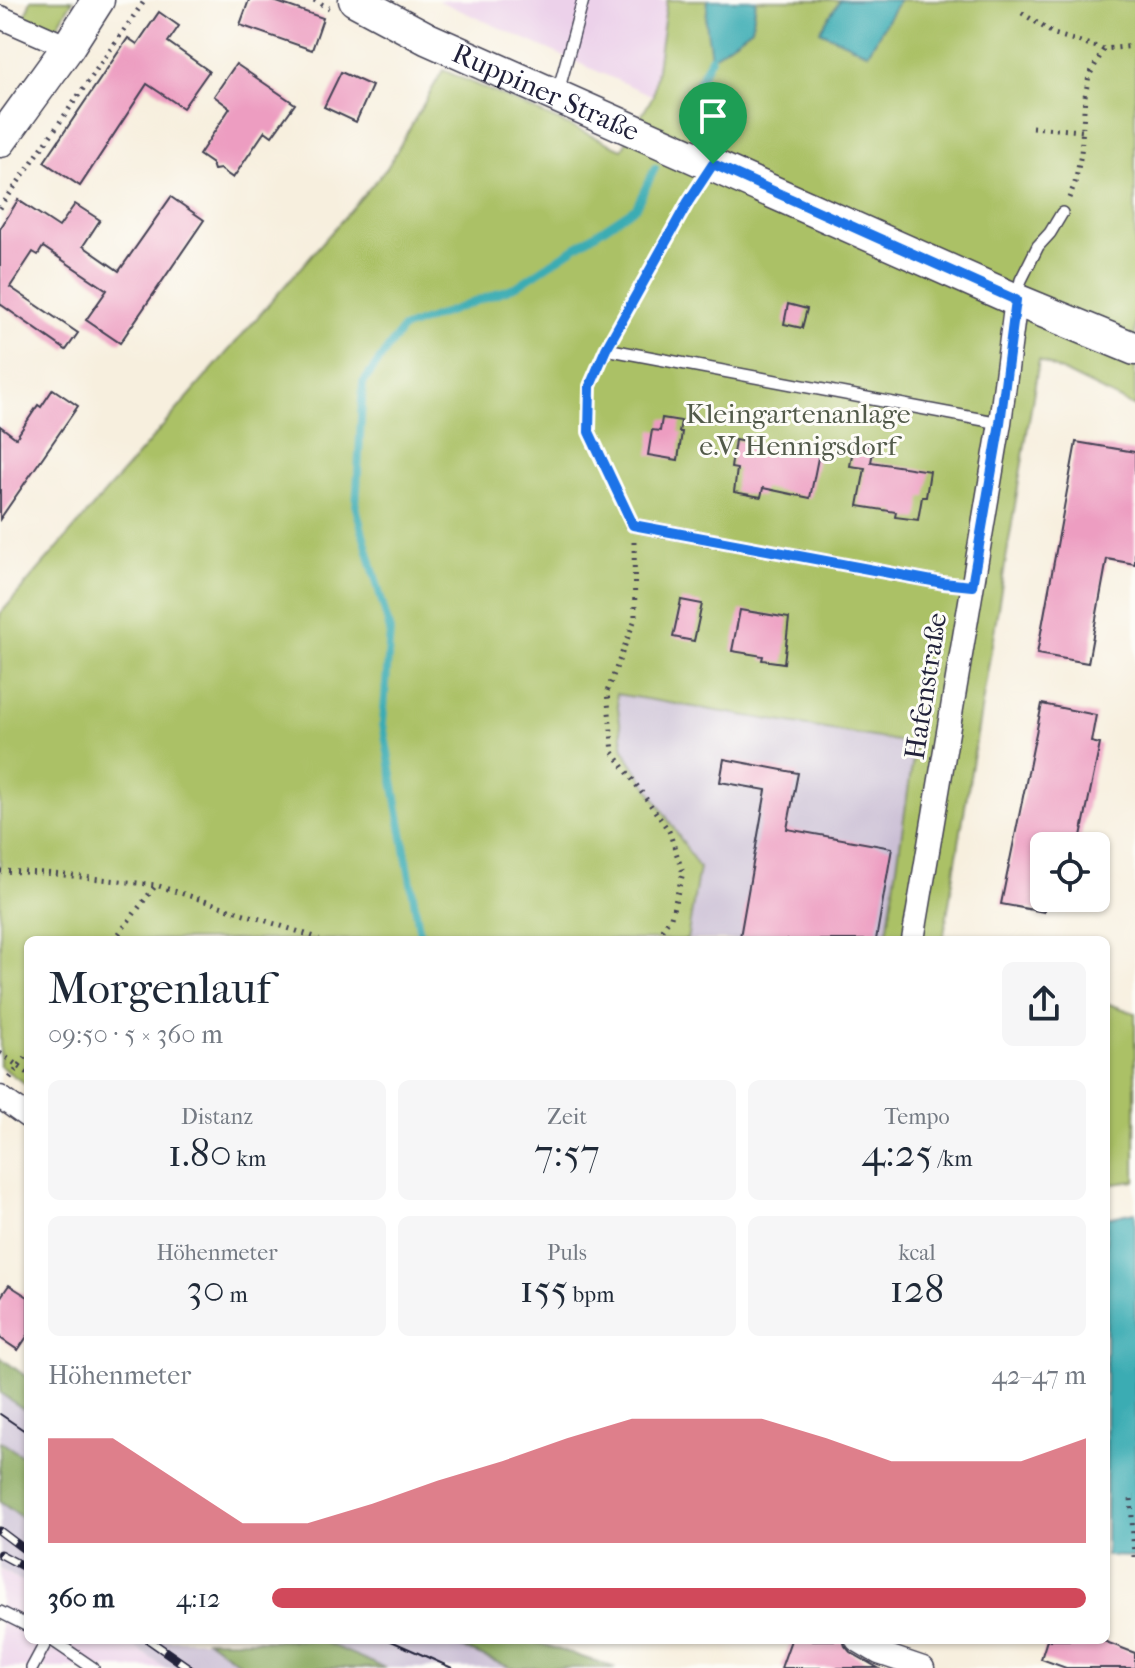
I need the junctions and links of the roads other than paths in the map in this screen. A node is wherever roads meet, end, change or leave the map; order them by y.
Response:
1 (98, 0) edge
2 (355, 0) edge
3 (583, 0) edge
4 (0, 17) edge
5 (68, 47) junction
6 (557, 97) junction
7 (0, 141) edge
8 (1062, 213) road end
9 (1016, 300) junction
10 (606, 349) road end
11 (1135, 349) edge
12 (1000, 423) junction
13 (633, 525) road end
14 (972, 586) junction
15 (914, 936) edge
16 (3, 1090) edge
17 (24, 1113) edge
18 (0, 1612) edge
19 (24, 1624) edge
20 (47, 1644) edge
21 (55, 1644) edge
22 (864, 1644) edge
23 (32, 1668) edge
24 (93, 1668) edge
25 (923, 1668) edge

1 - 5 main road
2 - 6 main road, Ruppiner Straße
3 - 6 lane
4 - 5 street
5 - 7 main road
6 - 9 main road, Ruppiner Straße
8 - 9 lane
9 - 11 main road, Ruppiner Straße
9 - 12 street, Hafenstraße
10 - 12 lane
12 - 14 street, Hafenstraße
13 - 14 lane
14 - 15 street, Hafenstraße
16 - 17 street
18 - 19 lane
20 - 23 lane
21 - 24 lane
22 - 25 street

